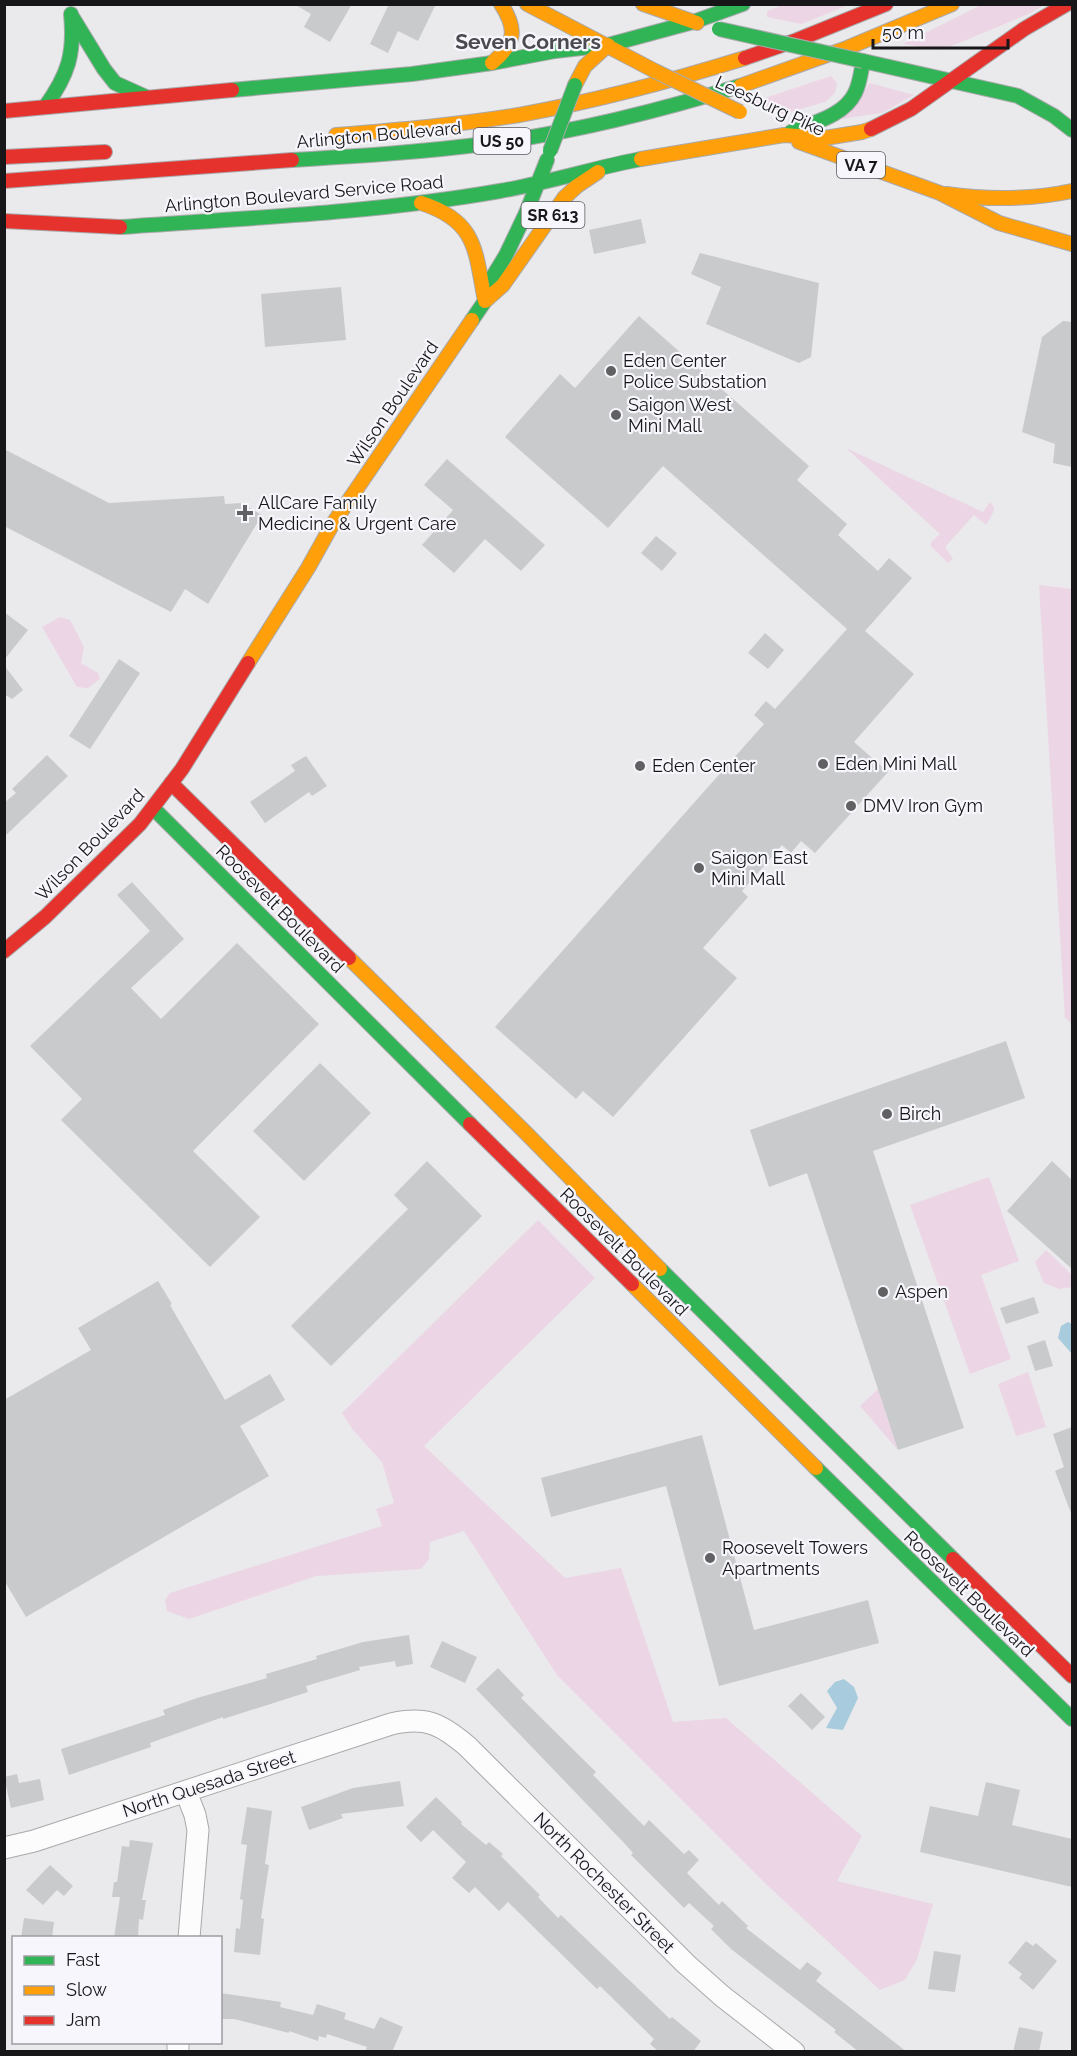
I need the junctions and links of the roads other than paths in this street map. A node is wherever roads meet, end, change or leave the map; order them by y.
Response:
1 (501, 4) edge
2 (527, 4) edge
3 (643, 4) edge
4 (687, 4) edge
5 (743, 4) edge
6 (886, 4) edge
7 (952, 4) edge
8 (1067, 4) edge
9 (69, 10) edge
10 (693, 22) junction
11 (608, 45) junction
12 (863, 61) junction
13 (492, 63) junction
14 (951, 80) junction
15 (146, 97) junction
16 (45, 107) junction
17 (4, 111) edge
18 (744, 114) dead end
19 (1054, 116) junction
20 (1072, 122) edge
21 (766, 126) dead end
22 (1072, 130) edge
23 (326, 135) dead end
24 (784, 135) junction
25 (122, 151) dead end
26 (4, 157) edge
27 (609, 165) junction
28 (4, 181) edge
29 (538, 183) junction
30 (1072, 191) edge
31 (940, 193) junction
32 (421, 203) junction
33 (4, 221) edge
34 (120, 227) junction
35 (16, 236) dead end
36 (1072, 244) edge
37 (484, 302) junction
38 (171, 783) junction
39 (153, 808) junction
40 (4, 951) edge
41 (1072, 1676) edge
42 (1072, 1719) edge
43 (413, 1721) joint
44 (186, 1792) junction
45 (4, 1848) edge
46 (189, 1936) edge
47 (794, 2052) edge

1 - 13 main road
2 - 11 main road, Leesburg Pike
3 - 10 main road
4 - 10 main road
5 - 10 main road
6 - 23 main road, Arlington Boulevard / US 50
7 - 28 main road, Arlington Boulevard / US 50
8 - 14 main road, Arlington Boulevard Service Road
9 - 15 main road
9 - 16 main road
10 - 11 main road
10 - 12 main road, bridge
11 - 13 main road
11 - 18 main road, Leesburg Pike, bridge
11 - 29 main road, Wilson Boulevard / SR 613, bridge
12 - 14 main road
12 - 24 main road
13 - 15 main road
14 - 19 main road
14 - 24 main road, Arlington Boulevard Service Road
15 - 16 main road
16 - 17 main road
19 - 20 main road
19 - 22 main road
21 - 24 main road, Leesburg Pike / VA 7
24 - 27 main road, Arlington Boulevard Service Road
24 - 31 main road, Leesburg Pike / VA 7
25 - 26 main road
27 - 29 main road, Arlington Boulevard Service Road
27 - 37 main road, SR 613
29 - 32 main road, Arlington Boulevard Service Road
29 - 37 main road, Wilson Boulevard / SR 613
30 - 31 main road
31 - 36 main road, Leesburg Pike / VA 7
32 - 34 main road, Arlington Boulevard Service Road
32 - 37 main road
33 - 34 main road
34 - 35 main road, Arlington Boulevard Service Road
37 - 38 main road, Wilson Boulevard / SR 613
38 - 39 main road, Wilson Boulevard / SR 613
38 - 41 main road, Roosevelt Boulevard
39 - 40 main road, Wilson Boulevard / SR 613
39 - 42 main road, Roosevelt Boulevard
43 - 44 street, North Quesada Street
43 - 47 street, North Rochester Street
44 - 45 street, North Quesada Street
44 - 46 street

